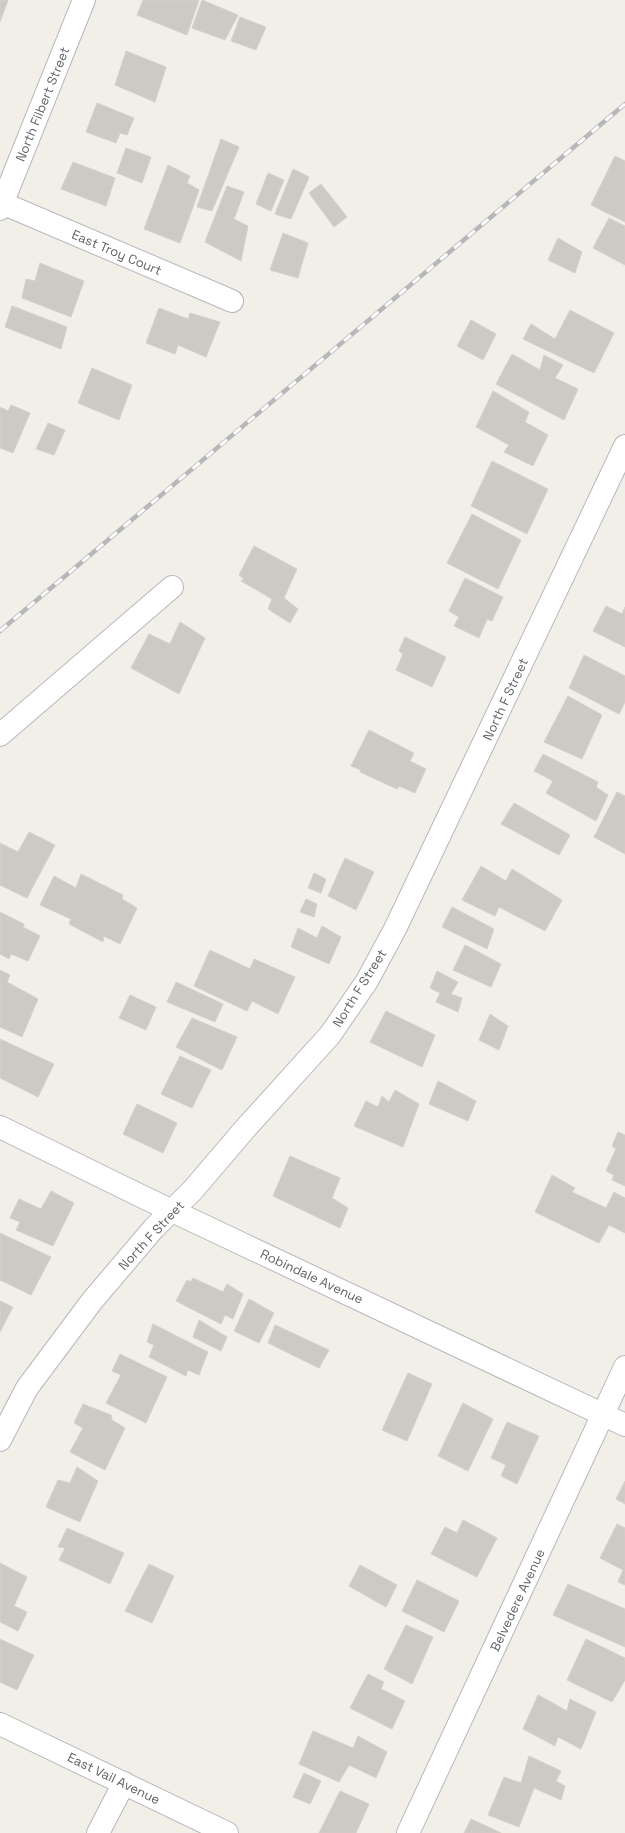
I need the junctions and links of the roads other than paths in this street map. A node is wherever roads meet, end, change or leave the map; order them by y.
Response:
1 (84, 0) edge
2 (1, 206) edge
3 (232, 301) dead end
4 (625, 446) edge
5 (172, 587) dead end
6 (0, 736) edge
7 (0, 1127) edge
8 (173, 1210) junction
9 (625, 1367) edge
10 (604, 1414) junction
11 (625, 1425) edge
12 (0, 1440) edge
13 (0, 1724) edge
14 (124, 1783) junction
15 (98, 1833) edge
16 (227, 1833) edge
17 (408, 1833) edge

1 - 2 street, North Filbert Street
2 - 3 street, East Troy Court
4 - 8 street, North F Street
5 - 6 street
7 - 8 street, Robindale Avenue
8 - 10 street, Robindale Avenue
8 - 12 street, North F Street
9 - 10 street, Belvedere Avenue
10 - 11 street, Robindale Avenue
10 - 17 street, Belvedere Avenue
13 - 14 street, East Vail Avenue
14 - 15 street
14 - 16 street, East Vail Avenue

